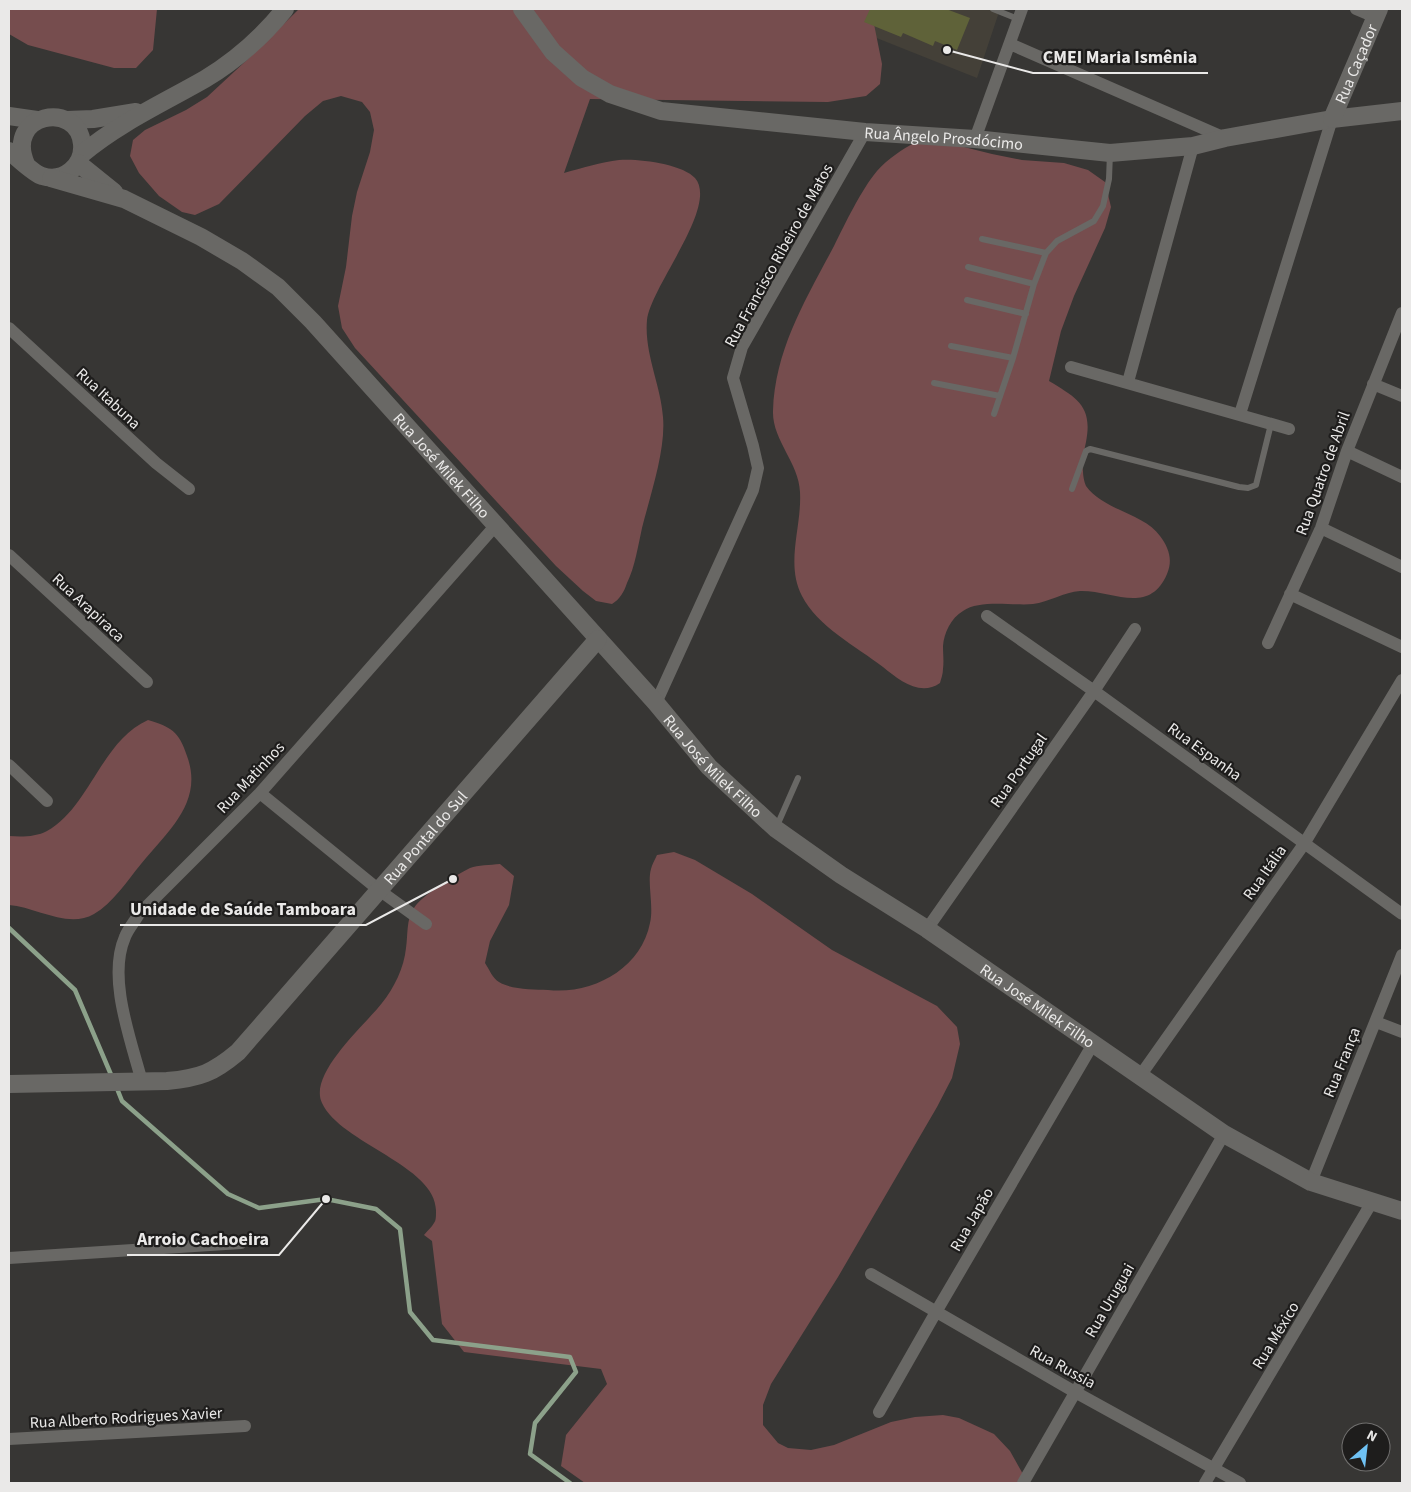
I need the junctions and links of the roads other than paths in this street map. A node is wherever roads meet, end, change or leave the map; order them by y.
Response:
1 (285, 9) edge
2 (522, 9) edge
3 (993, 9) edge
4 (1356, 9) edge
5 (1377, 13) edge
6 (1020, 14) edge
7 (1010, 44) junction
8 (149, 109) junction
9 (1402, 111) edge
10 (9, 116) edge
11 (1332, 119) junction
12 (37, 120) junction
13 (66, 120) junction
14 (865, 132) junction
15 (1225, 138) junction
16 (974, 139) junction
17 (1193, 146) junction
18 (1110, 153) junction
19 (14, 157) edge
20 (80, 158) junction
21 (51, 178) junction
22 (124, 199) junction
23 (982, 239) dead end
24 (1046, 254) junction
25 (968, 267) dead end
26 (1034, 284) junction
27 (967, 300) dead end
28 (1402, 313) edge
29 (1026, 314) junction
30 (9, 328) edge
31 (951, 346) dead end
32 (1013, 358) junction
33 (1071, 366) dead end
34 (934, 382) dead end
35 (1128, 382) junction
36 (1373, 384) junction
37 (1000, 396) junction
38 (1402, 396) edge
39 (994, 414) dead end
40 (1240, 414) junction
41 (1271, 424) junction
42 (1289, 429) dead end
43 (1347, 451) junction
44 (1402, 478) edge
45 (189, 489) dead end
46 (1072, 489) dead end
47 (496, 525) junction
48 (1321, 528) junction
49 (9, 555) edge
50 (1402, 567) edge
51 (1290, 594) junction
52 (987, 616) dead end
53 (1135, 629) dead end
54 (598, 639) junction
55 (1268, 643) dead end
56 (1402, 647) edge
57 (1402, 680) edge
58 (147, 682) dead end
59 (1094, 691) junction
60 (656, 703) junction
61 (9, 765) edge
62 (798, 778) dead end
63 (260, 793) junction
64 (47, 801) dead end
65 (776, 829) junction
66 (1304, 844) junction
67 (379, 890) junction
68 (1402, 914) edge
69 (426, 924) dead end
70 (927, 929) junction
71 (1402, 955) edge
72 (1376, 1022) junction
73 (1402, 1032) edge
74 (1093, 1044) junction
75 (1140, 1076) junction
76 (142, 1082) junction
77 (9, 1084) edge
78 (1224, 1134) junction
79 (1311, 1182) junction
80 (1372, 1202) junction
81 (1402, 1211) edge
82 (240, 1243) dead end
83 (9, 1258) edge
84 (871, 1274) dead end
85 (936, 1312) junction
86 (1075, 1392) junction
87 (879, 1412) dead end
88 (245, 1426) dead end
89 (9, 1440) edge
90 (1214, 1468) junction
91 (1023, 1483) edge
92 (1205, 1483) edge
93 (1240, 1483) edge

1 - 8 main road
2 - 14 main road, Rua Ângelo Prosdócimo
3 - 6 lane
4 - 5 street
5 - 11 main road, Rua Caçador
6 - 7 street
7 - 15 street
7 - 16 street
8 - 13 main road
8 - 20 main road
9 - 11 main road, Rua Ângelo Prosdócimo
10 - 12 main road
11 - 15 main road, Rua Ângelo Prosdócimo
11 - 40 street
12 - 13 main road
12 - 19 main road
13 - 20 main road
14 - 16 main road, Rua Ângelo Prosdócimo
14 - 60 street, Rua Francisco Ribeiro de Matos
15 - 17 main road, Rua Ângelo Prosdócimo
16 - 18 main road, Rua Ângelo Prosdócimo
17 - 18 main road, Rua Ângelo Prosdócimo
17 - 35 street
18 - 24 lane
19 - 21 main road
20 - 21 main road
20 - 22 main road, Rua José Milek Filho
21 - 22 main road, Rua José Milek Filho
22 - 47 main road, Rua José Milek Filho
23 - 24 lane
24 - 26 lane
25 - 26 lane
26 - 29 lane
27 - 29 lane
28 - 36 street, Rua Quatro de Abril
29 - 32 lane
30 - 45 street, Rua Itabuna
31 - 32 lane
32 - 37 lane
33 - 35 street
34 - 37 lane
35 - 40 street
36 - 38 street
36 - 43 street, Rua Quatro de Abril
37 - 39 lane
40 - 41 street
41 - 42 street
41 - 46 lane
43 - 44 street
43 - 48 street, Rua Quatro de Abril
47 - 54 main road, Rua José Milek Filho
47 - 63 street, Rua Matinhos
48 - 50 street
48 - 51 street, Rua Quatro de Abril
49 - 58 street, Rua Arapiraca
51 - 55 street, Rua Quatro de Abril
51 - 56 street
52 - 59 street, Rua Espanha
53 - 59 street, Rua Portugal
54 - 60 main road, Rua José Milek Filho
54 - 67 main road, Rua Pontal do Sul
57 - 66 street, Rua Itália
59 - 66 street, Rua Espanha
59 - 70 street, Rua Portugal
60 - 65 main road, Rua José Milek Filho
61 - 64 street
62 - 65 lane
63 - 67 street
63 - 76 street, Rua Matinhos
65 - 70 main road, Rua José Milek Filho
66 - 68 street, Rua Espanha
66 - 75 street, Rua Itália
67 - 69 street
67 - 76 main road, Rua Pontal do Sul
70 - 74 main road, Rua José Milek Filho
71 - 72 street, Rua França
72 - 73 street
72 - 79 street, Rua França
74 - 75 main road, Rua José Milek Filho
74 - 85 street, Rua Japão
75 - 78 main road, Rua José Milek Filho
76 - 77 main road, Rua Pontal do Sul
78 - 79 main road, Rua José Milek Filho
78 - 86 street, Rua Uruguai
79 - 80 main road, Rua José Milek Filho
80 - 81 main road, Rua José Milek Filho
80 - 90 street, Rua México
82 - 83 street
84 - 85 street, Rua Russia
85 - 86 street, Rua Russia
85 - 87 street, Rua Japão
86 - 90 street, Rua Russia
86 - 91 street, Rua Uruguai
88 - 89 street, Rua Alberto Rodrigues Xavier
90 - 92 street, Rua México
90 - 93 street, Rua Russia

